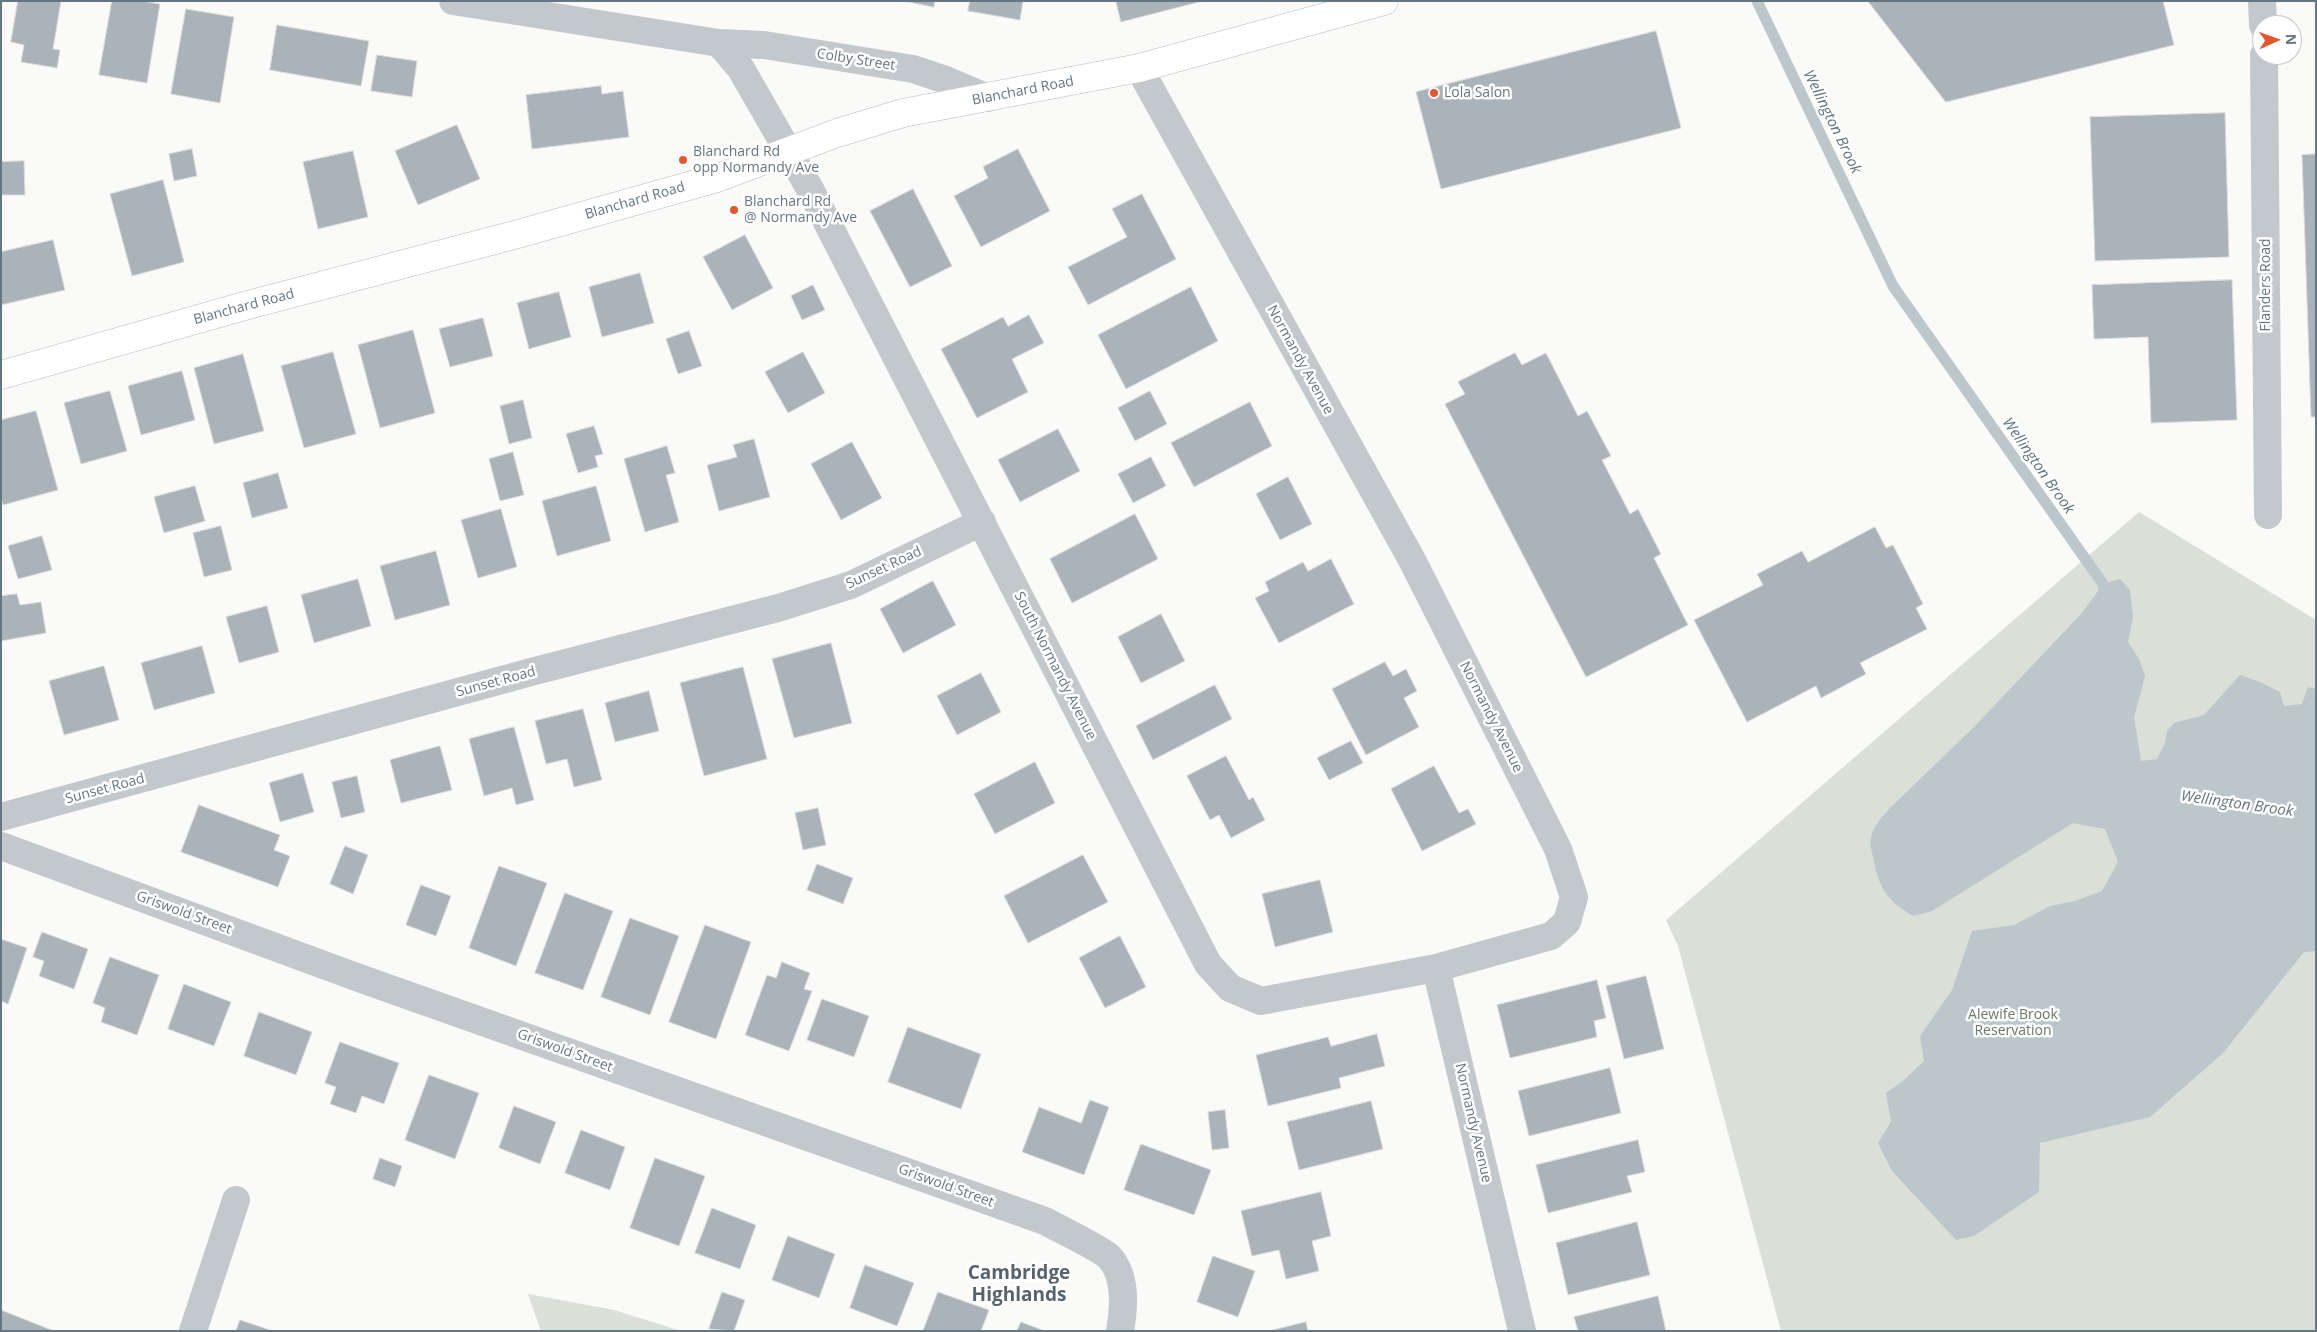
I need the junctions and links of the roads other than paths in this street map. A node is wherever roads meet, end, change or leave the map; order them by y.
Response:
1 (453, 1) edge
2 (1384, 1) edge
3 (2262, 1) edge
4 (2263, 15) edge
5 (720, 43) junction
6 (2264, 65) edge
7 (1139, 68) junction
8 (988, 98) junction
9 (790, 152) junction
10 (1, 375) edge
11 (2268, 515) dead end
12 (982, 522) junction
13 (1, 817) edge
14 (1, 846) edge
15 (1436, 968) junction
16 (236, 1200) dead end
17 (193, 1331) edge
18 (1120, 1331) edge
19 (1522, 1331) edge

1 - 5 street, Colby Street
2 - 7 main road, Blanchard Road
3 - 4 street
5 - 8 street, Colby Street
5 - 9 street
6 - 11 street, Flanders Road
7 - 8 main road, Blanchard Road
7 - 15 street, Normandy Avenue
8 - 9 main road, Blanchard Road
9 - 10 main road, Blanchard Road
9 - 12 street, South Normandy Avenue
12 - 13 street, Sunset Road
12 - 15 street, South Normandy Avenue
14 - 18 street, Griswold Street
15 - 19 street, Normandy Avenue
16 - 17 street

